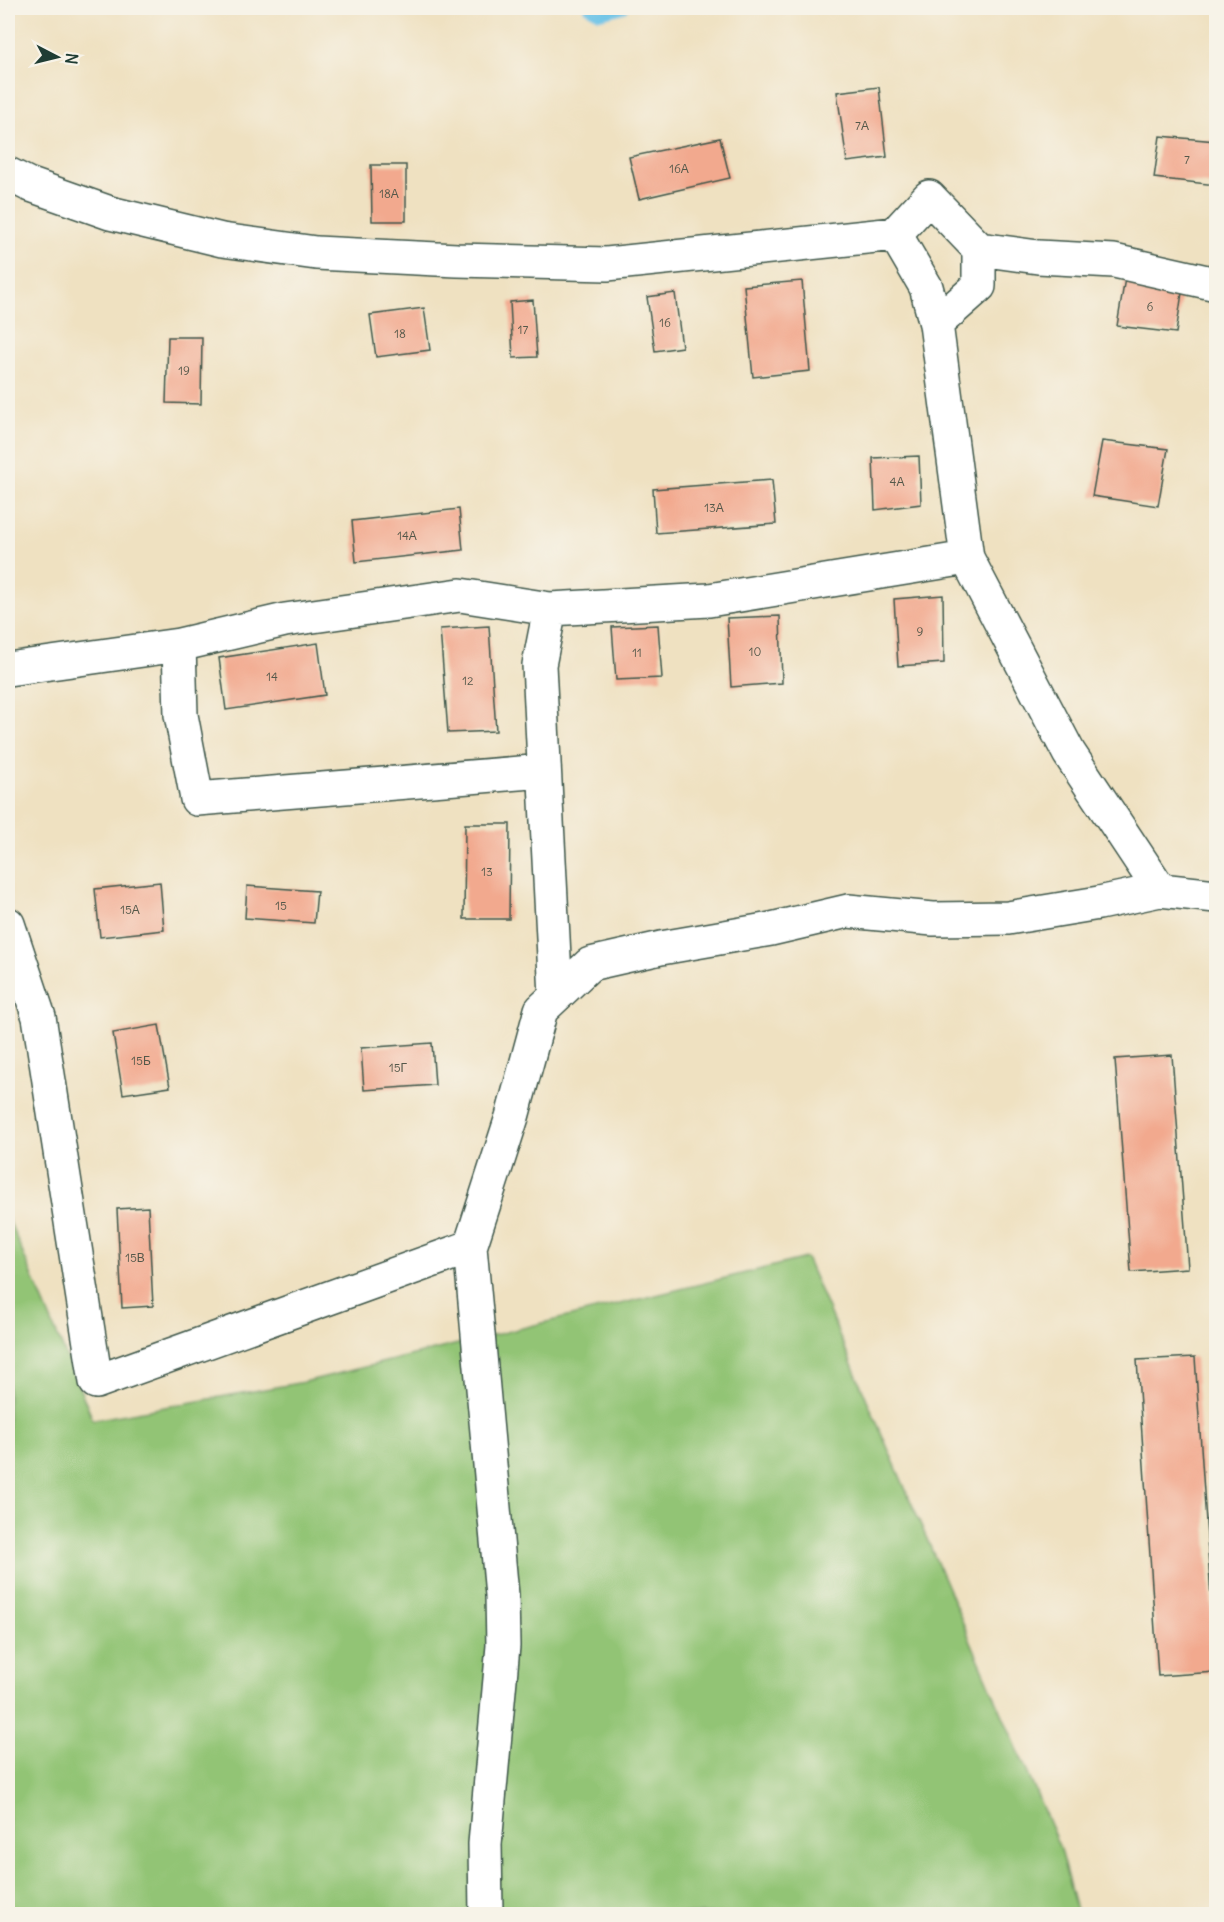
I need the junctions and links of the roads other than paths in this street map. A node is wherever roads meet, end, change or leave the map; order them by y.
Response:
1 (8, 174) edge
2 (895, 234) junction
3 (979, 249) junction
4 (1038, 257) junction
5 (1216, 284) edge
6 (979, 286) junction
7 (936, 324) junction
8 (967, 558) junction
9 (550, 609) junction
10 (179, 645) junction
11 (8, 669) edge
12 (544, 771) junction
13 (1160, 890) junction
14 (1216, 897) edge
15 (8, 924) edge
16 (556, 996) junction
17 (470, 1247) junction
18 (486, 1914) edge

1 - 2 street
2 - 3 street
2 - 7 street
3 - 4 street
3 - 6 street
4 - 5 street
4 - 6 street
6 - 7 street
7 - 8 street
8 - 9 street
8 - 13 street
9 - 10 street
9 - 12 street
10 - 11 street
10 - 12 street
12 - 16 street
13 - 14 street
13 - 16 street
15 - 17 street
16 - 17 street
17 - 18 street

